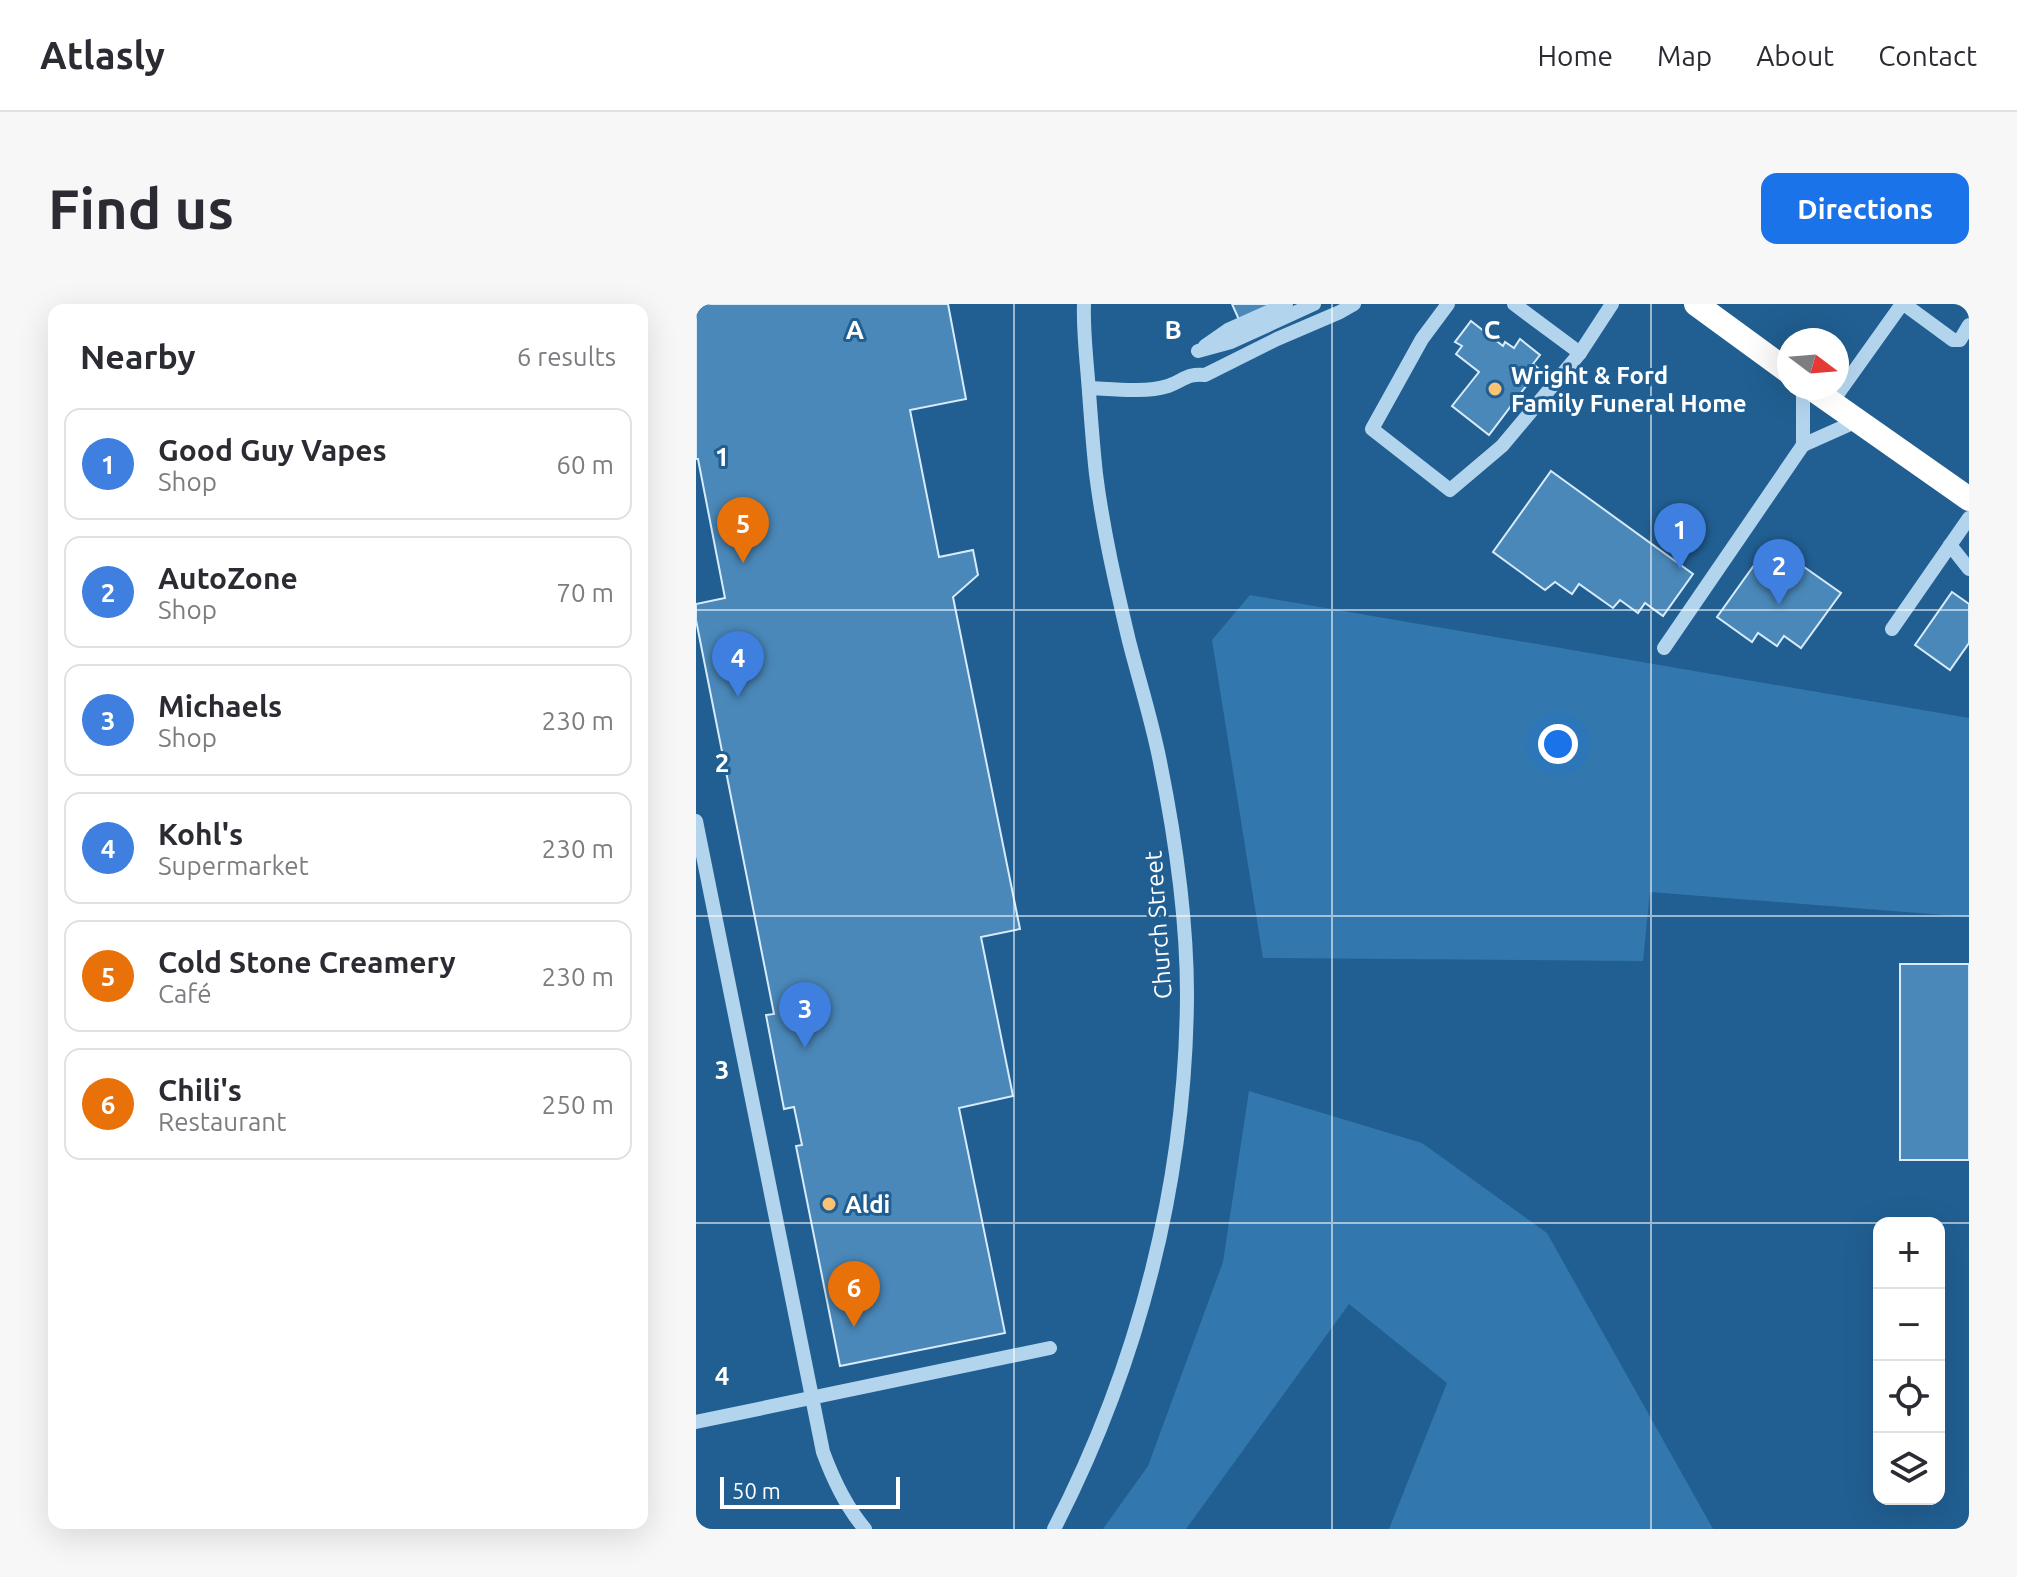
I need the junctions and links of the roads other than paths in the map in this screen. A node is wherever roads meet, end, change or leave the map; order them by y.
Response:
1 (1084, 304) edge
2 (1286, 304) edge
3 (1314, 304) edge
4 (1354, 304) edge
5 (1448, 304) edge
6 (1514, 304) edge
7 (1612, 304) edge
8 (1696, 304) edge
9 (1903, 304) edge
10 (1969, 325) edge
11 (1580, 353) junction
12 (1777, 363) edge
13 (1089, 388) junction
14 (1803, 400) edge
15 (1829, 400) edge
16 (1832, 402) junction
17 (1859, 420) junction
18 (1803, 445) junction
19 (1969, 499) edge
20 (1969, 518) edge
21 (1950, 545) junction
22 (1969, 569) edge
23 (1892, 629) dead end
24 (1664, 648) dead end
25 (696, 821) edge
26 (1050, 1348) dead end
27 (812, 1397) junction
28 (696, 1422) edge
29 (865, 1529) edge
30 (1054, 1529) edge

1 - 13 street, Church Street
2 - 3 street
4 - 13 street
5 - 11 street
6 - 11 street
7 - 11 street
8 - 12 highway
9 - 10 street
9 - 16 street
13 - 30 street, Church Street
14 - 18 street
15 - 16 highway
16 - 17 highway
17 - 18 street
17 - 19 highway
18 - 24 street
20 - 21 street
21 - 22 street
21 - 23 street
25 - 27 street
26 - 27 street
27 - 28 street
27 - 29 street

